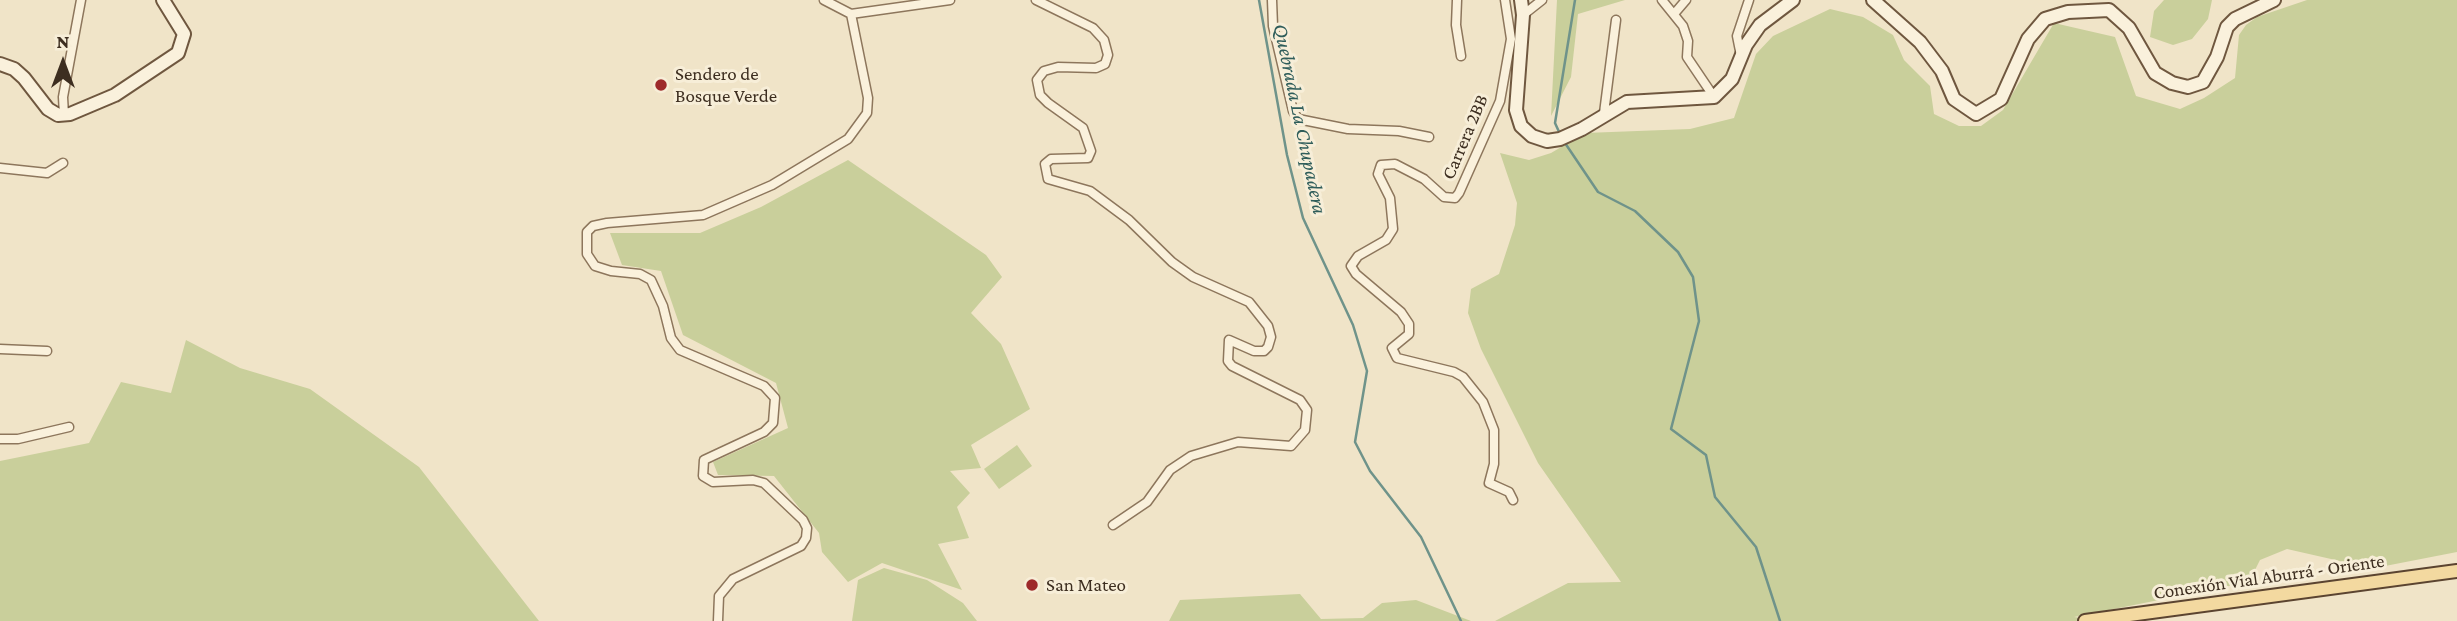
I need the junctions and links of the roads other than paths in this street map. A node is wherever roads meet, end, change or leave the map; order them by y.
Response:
1 (81, 0) edge
2 (163, 0) edge
3 (824, 0) edge
4 (950, 0) edge
5 (1036, 0) edge
6 (1272, 0) edge
7 (1457, 0) edge
8 (1505, 0) edge
9 (1521, 0) edge
10 (1542, 0) edge
11 (1662, 0) edge
12 (1686, 0) edge
13 (1749, 0) edge
14 (1793, 0) edge
15 (1873, 0) edge
16 (2274, 0) edge
17 (2103, 5) edge
18 (852, 14) junction
19 (1674, 14) junction
20 (1523, 15) junction
21 (1616, 20) dead end
22 (1461, 56) dead end
23 (1741, 56) junction
24 (2, 64) edge
25 (1714, 97) junction
26 (1604, 113) junction
27 (64, 115) junction
28 (1429, 137) dead end
29 (62, 163) dead end
30 (0, 168) edge
31 (0, 349) edge
32 (47, 351) dead end
33 (69, 427) dead end
34 (0, 439) edge
35 (1513, 500) dead end
36 (1113, 525) dead end
37 (2457, 571) edge
38 (718, 621) edge
39 (2085, 621) edge

1 - 27 street
2 - 27 main road
3 - 18 street
4 - 18 street
5 - 36 street
6 - 28 street
7 - 22 street
8 - 35 street, Carrera 2BB
9 - 20 main road
10 - 20 street
11 - 19 street
12 - 19 street
13 - 23 street
14 - 23 main road
15 - 17 main road
16 - 17 main road
18 - 38 street
19 - 25 street
20 - 26 main road
21 - 26 street
23 - 25 main road
24 - 27 main road
25 - 26 main road
29 - 30 street
31 - 32 street
33 - 34 street
37 - 39 main road, Conexión Vial Aburrá - Oriente

